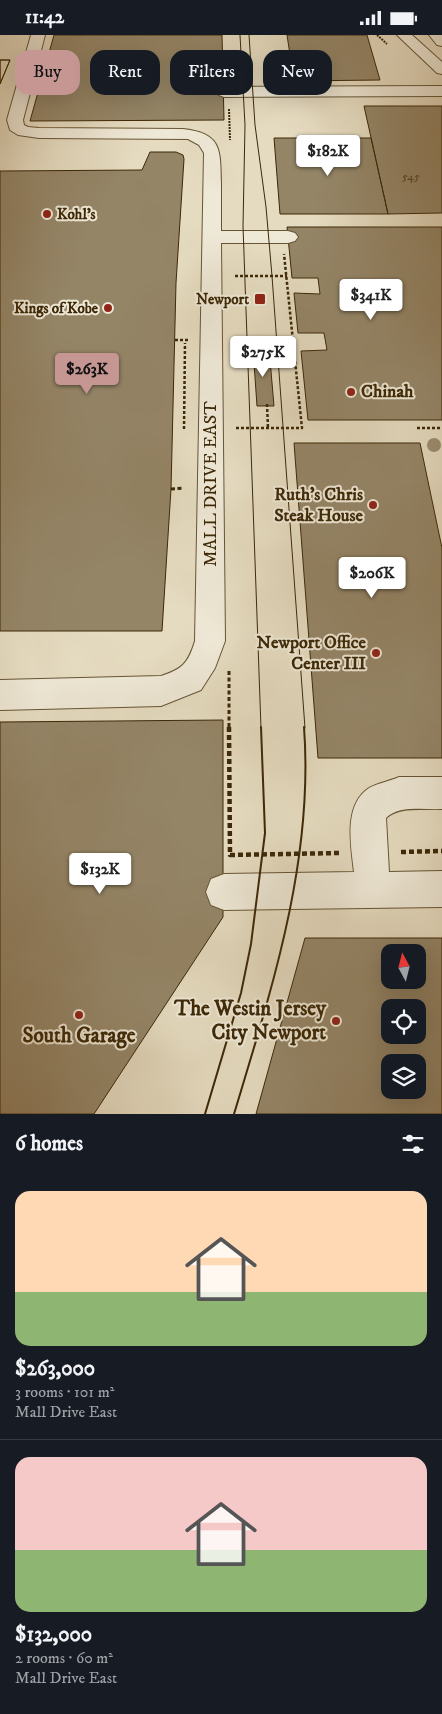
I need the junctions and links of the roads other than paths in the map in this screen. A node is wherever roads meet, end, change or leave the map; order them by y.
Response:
1 (38, 35) edge
2 (404, 35) edge
3 (436, 35) edge
4 (442, 42) edge
5 (442, 70) edge
6 (442, 91) edge
7 (253, 92) edge
8 (212, 237) junction
9 (285, 237) road end
10 (0, 695) edge
11 (442, 793) edge
12 (442, 889) edge
13 (373, 890) junction
14 (224, 892) dead end

1 - 8 street, MALL DRIVE EAST
2 - 5 street
3 - 4 street
6 - 7 street
8 - 9 street
8 - 10 street, MALL DRIVE EAST
11 - 13 street
12 - 13 street
13 - 14 street

